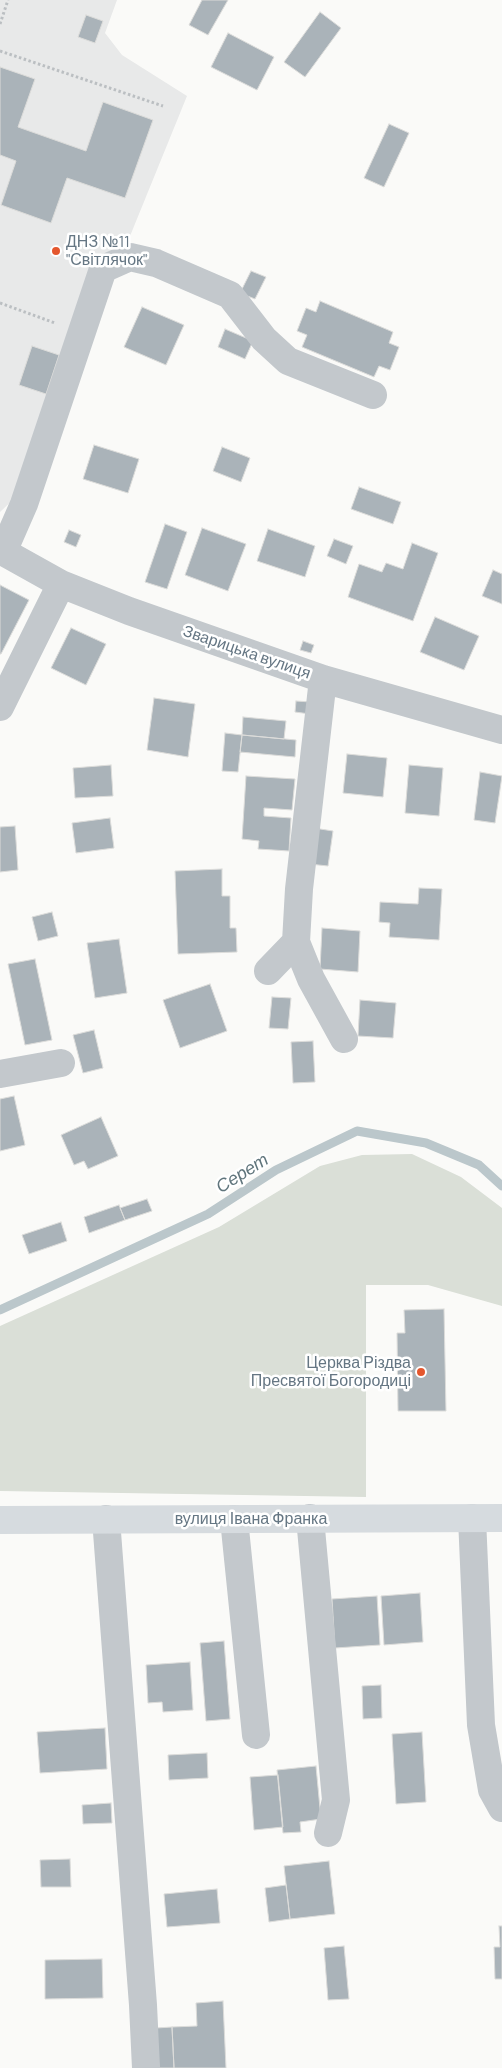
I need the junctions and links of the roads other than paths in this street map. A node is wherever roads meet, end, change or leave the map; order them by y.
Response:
1 (373, 395) dead end
2 (1, 551) edge
3 (61, 584) junction
4 (323, 679) junction
5 (0, 707) edge
6 (502, 730) edge
7 (296, 942) junction
8 (268, 971) dead end
9 (344, 1039) dead end
10 (61, 1063) dead end
11 (0, 1074) edge
12 (234, 1518) junction
13 (310, 1518) junction
14 (472, 1518) junction
15 (502, 1518) edge
16 (106, 1519) junction
17 (0, 1520) edge
18 (256, 1735) dead end
19 (502, 1808) edge
20 (328, 1833) dead end
21 (146, 2068) edge

1 - 2 street
2 - 3 street, Зварицька вулиця
3 - 4 street, Зварицька вулиця
3 - 5 street
4 - 6 street, Зварицька вулиця
4 - 7 street
7 - 8 street
7 - 9 street
10 - 11 street
12 - 13 main road, вулиця Івана Франка
12 - 16 main road, вулиця Івана Франка
12 - 18 street
13 - 14 main road, вулиця Івана Франка
13 - 20 street
14 - 15 main road, вулиця Івана Франка
14 - 19 street
16 - 17 main road, вулиця Івана Франка
16 - 21 street

